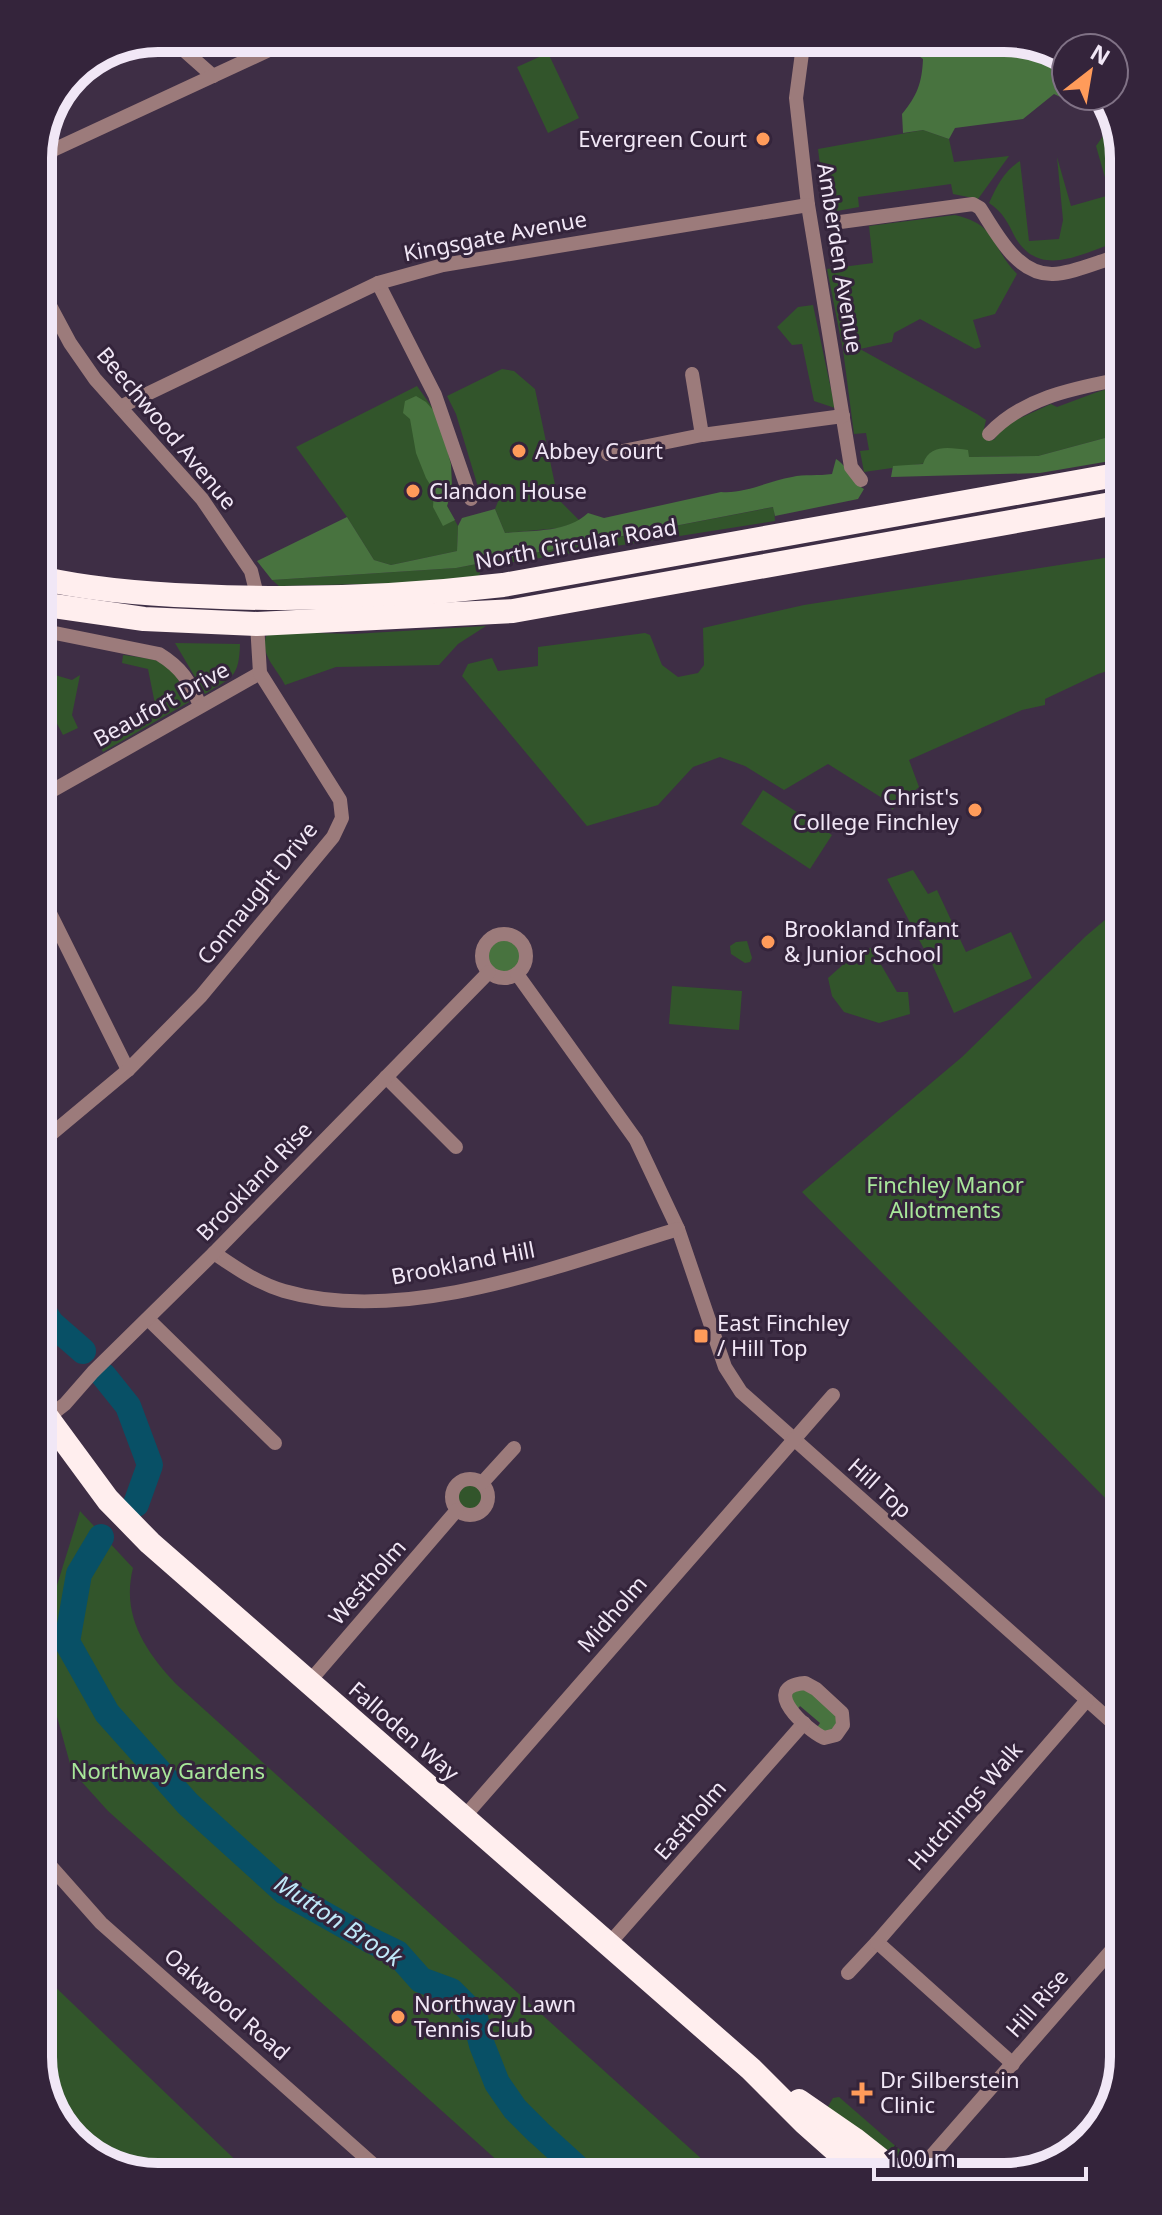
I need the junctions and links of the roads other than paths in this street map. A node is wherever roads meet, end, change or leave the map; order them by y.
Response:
1 (186, 52) edge
2 (265, 52) edge
3 (802, 52) edge
4 (213, 76) junction
5 (52, 150) edge
6 (808, 205) junction
7 (833, 223) dead end
8 (1110, 259) edge
9 (378, 283) junction
10 (52, 312) edge
11 (692, 374) dead end
12 (1110, 381) edge
13 (120, 407) junction
14 (843, 416) junction
15 (989, 434) dead end
16 (702, 435) junction
17 (608, 454) dead end
18 (1110, 476) edge
19 (861, 480) dead end
20 (471, 499) dead end
21 (1110, 504) edge
22 (52, 581) edge
23 (52, 606) edge
24 (258, 612) junction
25 (52, 632) edge
26 (260, 673) junction
27 (200, 705) junction
28 (52, 791) edge
29 (52, 917) edge
30 (489, 972) junction
31 (517, 974) junction
32 (128, 1070) junction
33 (386, 1077) junction
34 (52, 1133) edge
35 (456, 1147) dead end
36 (678, 1229) junction
37 (214, 1253) junction
38 (148, 1319) junction
39 (833, 1395) dead end
40 (52, 1412) edge
41 (52, 1424) edge
42 (793, 1441) junction
43 (275, 1443) dead end
44 (514, 1448) dead end
45 (482, 1483) junction
46 (457, 1510) junction
47 (309, 1682) junction
48 (1087, 1700) junction
49 (1110, 1720) edge
50 (804, 1723) dead end
51 (464, 1817) junction
52 (52, 1868) edge
53 (877, 1942) junction
54 (608, 1945) junction
55 (1110, 1952) edge
56 (848, 1973) dead end
57 (1013, 2064) junction
58 (751, 2069) junction
59 (372, 2163) edge
60 (850, 2163) edge
61 (884, 2163) edge
62 (925, 2163) edge

1 - 4 street
2 - 4 street
3 - 6 street, Amberden Avenue
4 - 5 street
6 - 9 street, Kingsgate Avenue
6 - 14 street, Amberden Avenue
7 - 8 street
9 - 13 street, Kingsgate Avenue
9 - 20 street
10 - 13 street, Beechwood Avenue
11 - 16 street
12 - 15 street
13 - 24 street, Beechwood Avenue
14 - 16 street
14 - 19 street, Amberden Avenue
16 - 17 street
18 - 24 highway, North Circular Road
21 - 24 highway, North Circular Road
22 - 24 highway, North Circular Road
23 - 24 highway, North Circular Road
24 - 26 street, Connaught Drive
25 - 27 street
26 - 27 street, Beaufort Drive
26 - 32 street, Connaught Drive
27 - 28 street, Beaufort Drive
29 - 32 street
30 - 31 street
30 - 31 street
30 - 33 street, Brookland Rise
31 - 36 street
32 - 34 street, Connaught Drive
33 - 35 street
33 - 37 street, Brookland Rise
36 - 37 street, Brookland Hill
36 - 42 street, Hill Top
37 - 38 street, Brookland Rise
38 - 40 street, Brookland Rise
38 - 43 street
39 - 42 street, Midholm
41 - 47 highway, Falloden Way
42 - 48 street, Hill Top
42 - 51 street, Midholm
44 - 45 street, Westholm
45 - 46 street, Westholm
45 - 46 street, Westholm
46 - 47 street, Westholm
47 - 51 highway, Falloden Way
48 - 49 street, Hill Top
48 - 53 street, Hutchings Walk
50 - 54 street, Eastholm
51 - 54 highway, Falloden Way
52 - 59 street, Oakwood Road
53 - 56 street, Hutchings Walk
53 - 57 street
54 - 58 highway, Falloden Way
55 - 57 street, Hill Rise
57 - 62 street, Hill Rise
58 - 60 highway, Falloden Way
58 - 61 highway, Falloden Way

